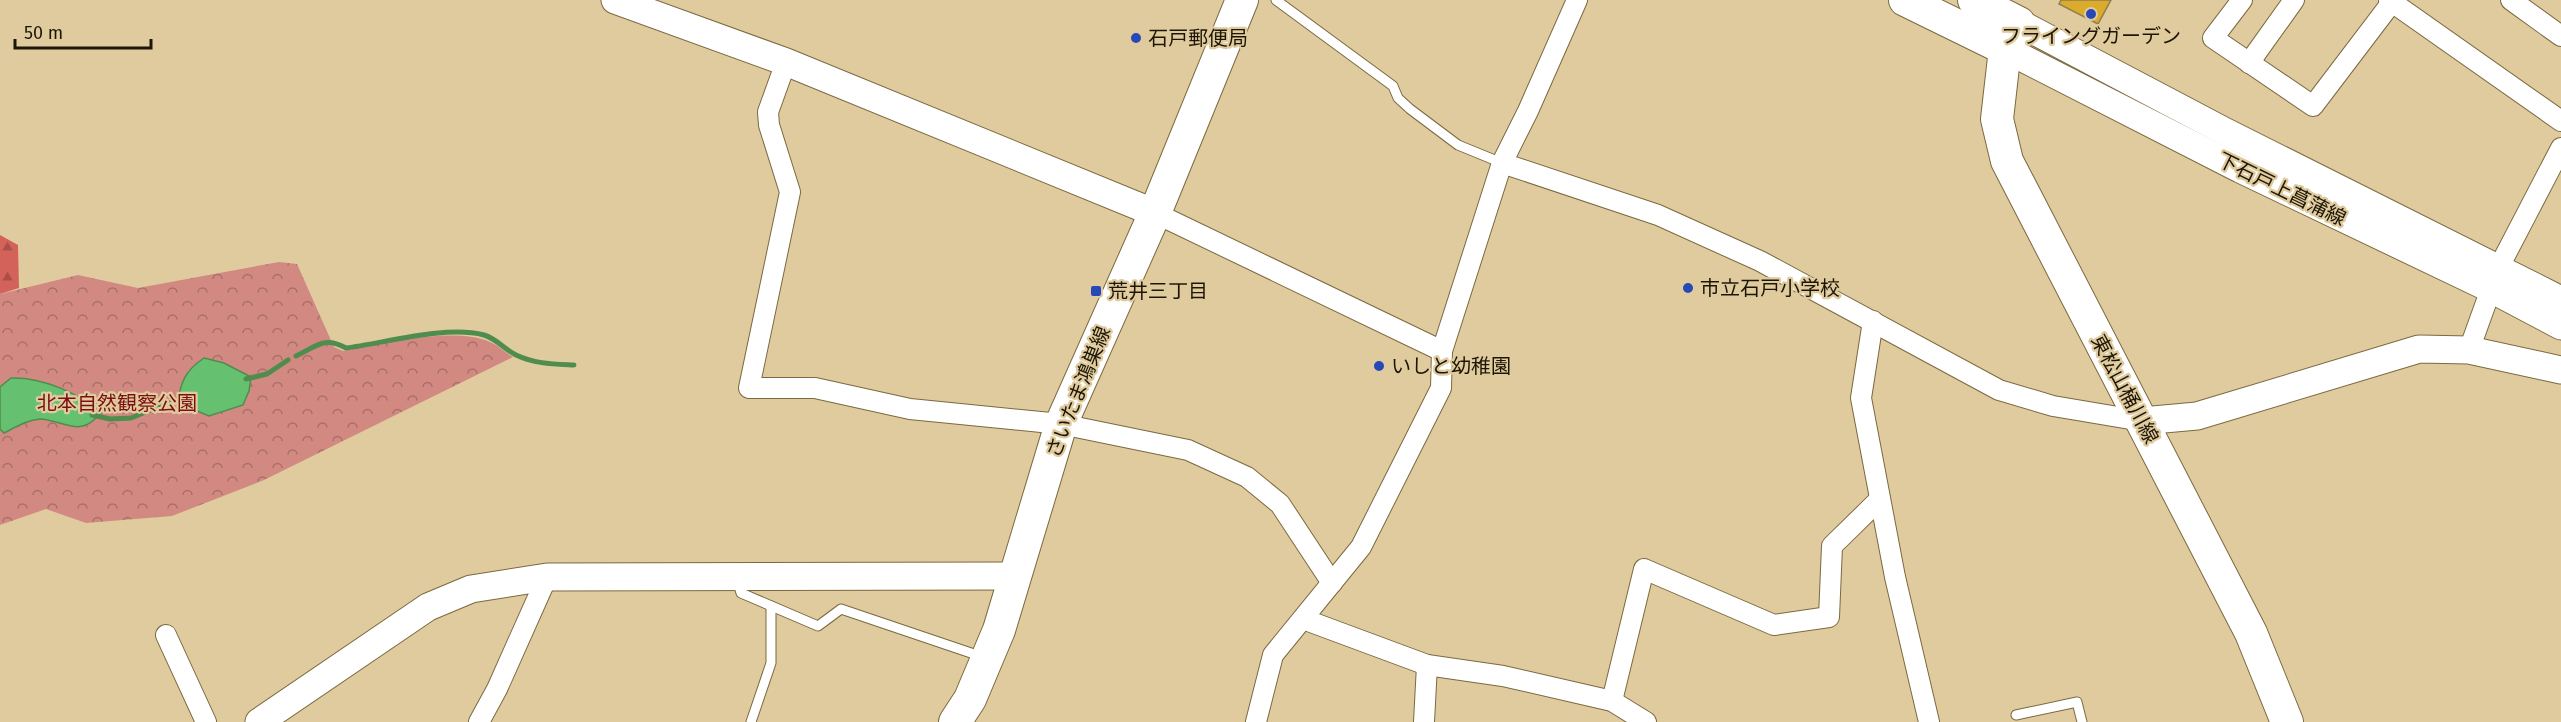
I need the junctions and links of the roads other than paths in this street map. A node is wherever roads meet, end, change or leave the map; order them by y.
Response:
1 (615, 0) edge
2 (1242, 0) edge
3 (1276, 0) edge
4 (1577, 0) edge
5 (1905, 0) edge
6 (1974, 0) edge
7 (2242, 0) edge
8 (2295, 0) edge
9 (2511, 0) edge
10 (2390, 1) edge
11 (2012, 36) junction
12 (2561, 36) edge
13 (786, 62) junction
14 (2249, 63) junction
15 (2561, 121) edge
16 (2561, 148) edge
17 (1502, 163) junction
18 (1155, 213) junction
19 (2495, 279) junction
20 (2561, 300) edge
21 (1873, 321) junction
22 (2561, 326) edge
23 (2469, 350) junction
24 (1442, 351) junction
25 (2561, 370) edge
26 (2142, 421) junction
27 (1061, 424) junction
28 (1880, 499) junction
29 (1014, 576) junction
30 (547, 577) junction
31 (737, 577) junction
32 (1332, 582) junction
33 (771, 606) junction
34 (1303, 619) junction
35 (166, 635) dead end
36 (977, 655) dead end
37 (1427, 664) junction
38 (1612, 701) junction
39 (2016, 715) dead end
40 (206, 722) edge
41 (259, 722) edge
42 (478, 722) edge
43 (751, 722) edge
44 (955, 722) edge
45 (1256, 722) edge
46 (1425, 722) edge
47 (1646, 722) edge
48 (1929, 722) edge
49 (2082, 722) edge
50 (2288, 722) edge

1 - 13 street
2 - 18 main road, さいたま鴻巣線
3 - 17 lane
4 - 17 street
5 - 11 main road
6 - 11 main road
7 - 14 street
8 - 14 street
9 - 12 street
10 - 14 street
10 - 15 street
11 - 19 street, 下石戸上菖蒲線
11 - 26 main road, 東松山桶川線
13 - 18 street
13 - 27 street
16 - 19 street
17 - 21 street
17 - 24 street
18 - 24 street
18 - 27 main road, さいたま鴻巣線
19 - 20 street, 下石戸上菖蒲線
19 - 22 street, 下石戸上菖蒲線
19 - 23 street
21 - 26 street
21 - 28 street
23 - 25 street
23 - 26 street
24 - 32 street
26 - 50 main road, 東松山桶川線
27 - 29 main road, さいたま鴻巣線
27 - 32 street
28 - 38 street
28 - 48 street
29 - 31 street
29 - 44 main road, さいたま鴻巣線
30 - 31 street
30 - 41 street
30 - 42 street
31 - 33 lane
32 - 34 street
33 - 36 lane
33 - 43 lane
34 - 37 street
34 - 45 street
35 - 40 street
37 - 38 street
37 - 46 street
38 - 47 street
39 - 49 lane

